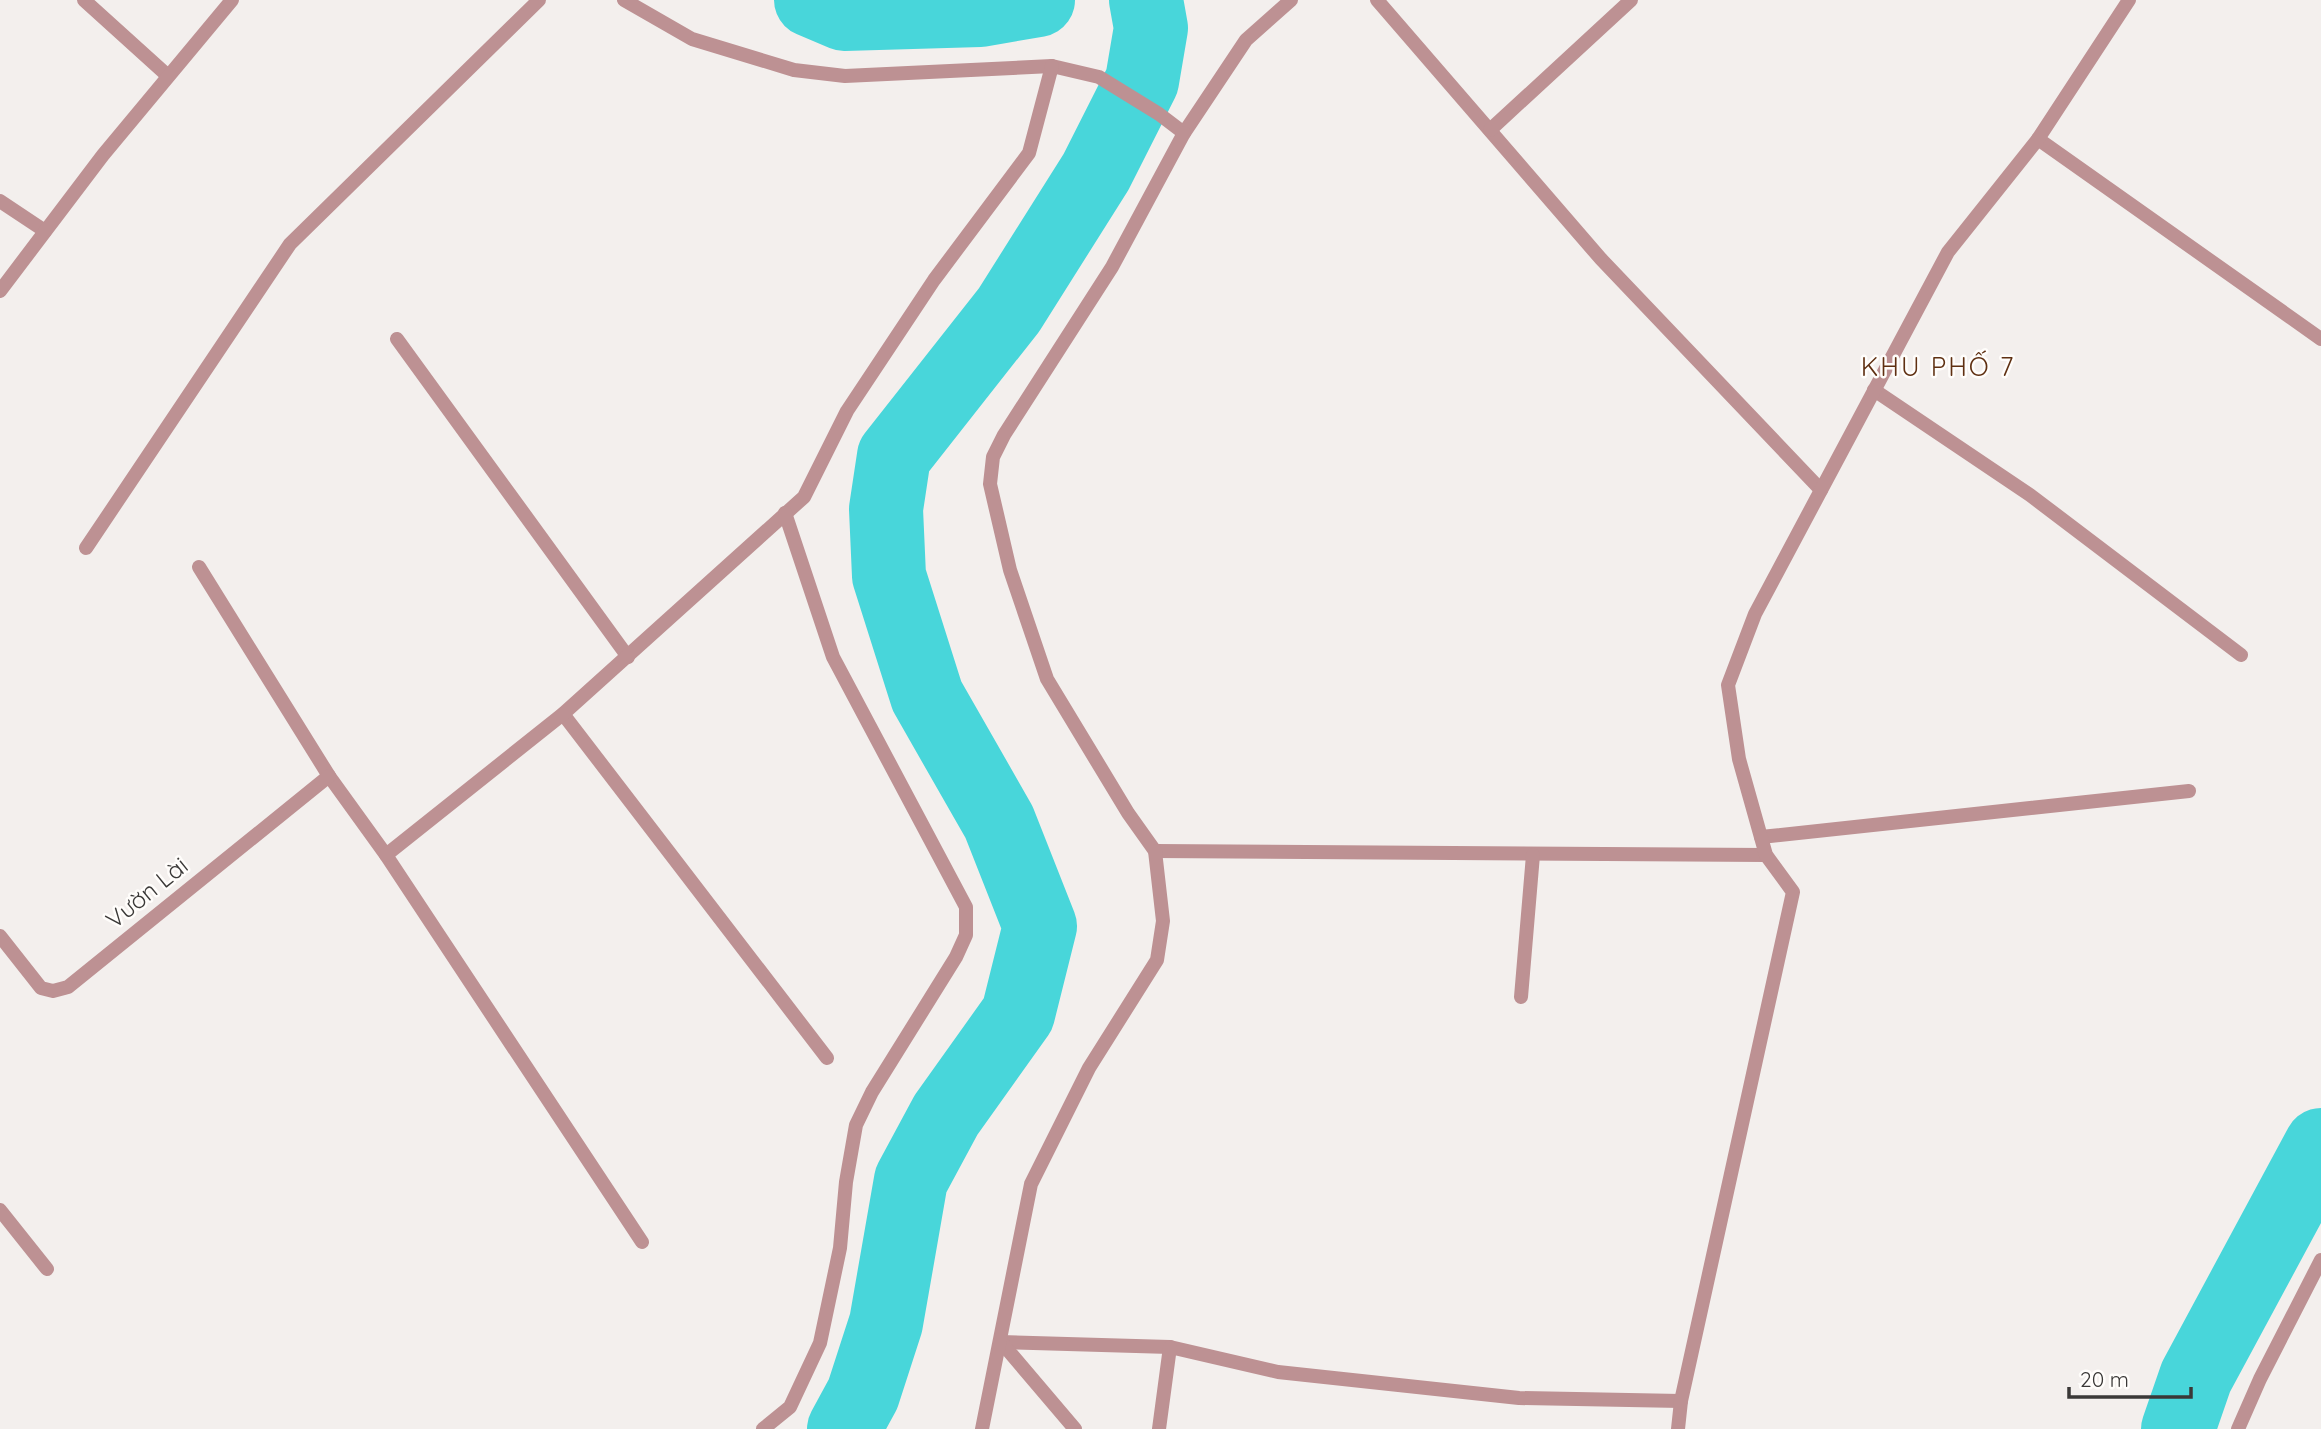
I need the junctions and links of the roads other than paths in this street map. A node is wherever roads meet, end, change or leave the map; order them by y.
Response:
1 (84, 0) edge
2 (232, 0) edge
3 (539, 0) edge
4 (625, 0) edge
5 (1291, 0) edge
6 (1377, 0) edge
7 (1631, 0) edge
8 (2129, 0) edge
9 (1052, 66) junction
10 (168, 76) junction
11 (1490, 130) junction
12 (1184, 133) junction
13 (2038, 139) junction
14 (0, 201) edge
15 (45, 231) junction
16 (0, 290) edge
17 (397, 340) dead end
18 (2321, 340) edge
19 (1874, 390) junction
20 (1821, 490) junction
21 (785, 513) junction
22 (86, 548) dead end
23 (199, 567) dead end
24 (2241, 655) dead end
25 (628, 657) junction
26 (563, 714) junction
27 (329, 776) junction
28 (2189, 791) dead end
29 (1761, 837) junction
30 (1155, 851) junction
31 (386, 855) junction
32 (1533, 855) junction
33 (1766, 855) junction
34 (0, 936) edge
35 (1521, 997) dead end
36 (827, 1058) dead end
37 (0, 1210) edge
38 (642, 1242) dead end
39 (2321, 1260) edge
40 (47, 1269) dead end
41 (1001, 1342) junction
42 (1170, 1347) junction
43 (1681, 1401) junction
44 (763, 1429) edge
45 (982, 1429) edge
46 (1075, 1429) edge
47 (1159, 1429) edge
48 (1678, 1429) edge
49 (2238, 1429) edge

1 - 10 street
2 - 10 street
3 - 22 street
4 - 9 street
5 - 12 street
6 - 11 street
7 - 11 street
8 - 13 street
9 - 12 street
9 - 21 street
10 - 15 street
11 - 20 street
12 - 30 street
13 - 18 street
13 - 19 street
14 - 15 street
15 - 16 street
17 - 25 street
19 - 20 street
19 - 24 street
20 - 29 street
21 - 25 street
21 - 44 street
23 - 27 street
25 - 26 street
26 - 31 street
26 - 36 street
27 - 31 street
27 - 34 street, Vườn Lài
28 - 29 street
29 - 33 street
30 - 32 street
30 - 41 street
31 - 38 street
32 - 33 street
32 - 35 street
33 - 43 street
37 - 40 street
39 - 49 street
41 - 42 street
41 - 45 street
41 - 46 street
42 - 43 street
42 - 47 street
43 - 48 street

